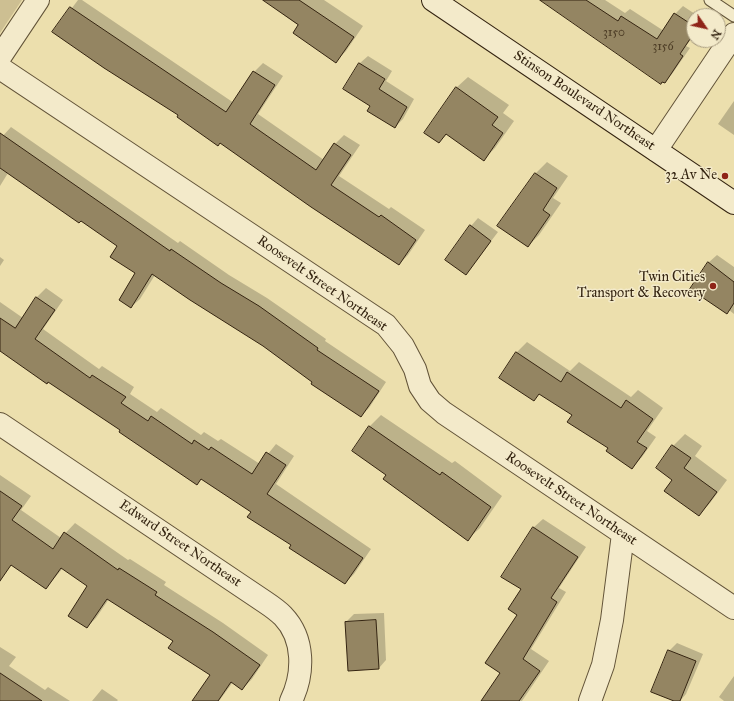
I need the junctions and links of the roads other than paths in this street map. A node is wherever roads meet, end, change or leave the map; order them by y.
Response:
1 (38, 0) edge
2 (433, 0) edge
3 (710, 0) edge
4 (734, 16) edge
5 (734, 34) edge
6 (0, 58) edge
7 (0, 68) edge
8 (656, 150) junction
9 (734, 203) edge
10 (0, 424) edge
11 (624, 534) junction
12 (734, 608) edge
13 (291, 701) edge
14 (590, 701) edge

1 - 6 street
2 - 8 street, Stinson Boulevard Northeast
3 - 4 lane
5 - 8 street
7 - 11 street, Roosevelt Street Northeast
8 - 9 street, Stinson Boulevard Northeast
10 - 13 street, Edward Street Northeast
11 - 12 street, Roosevelt Street Northeast
11 - 14 street

